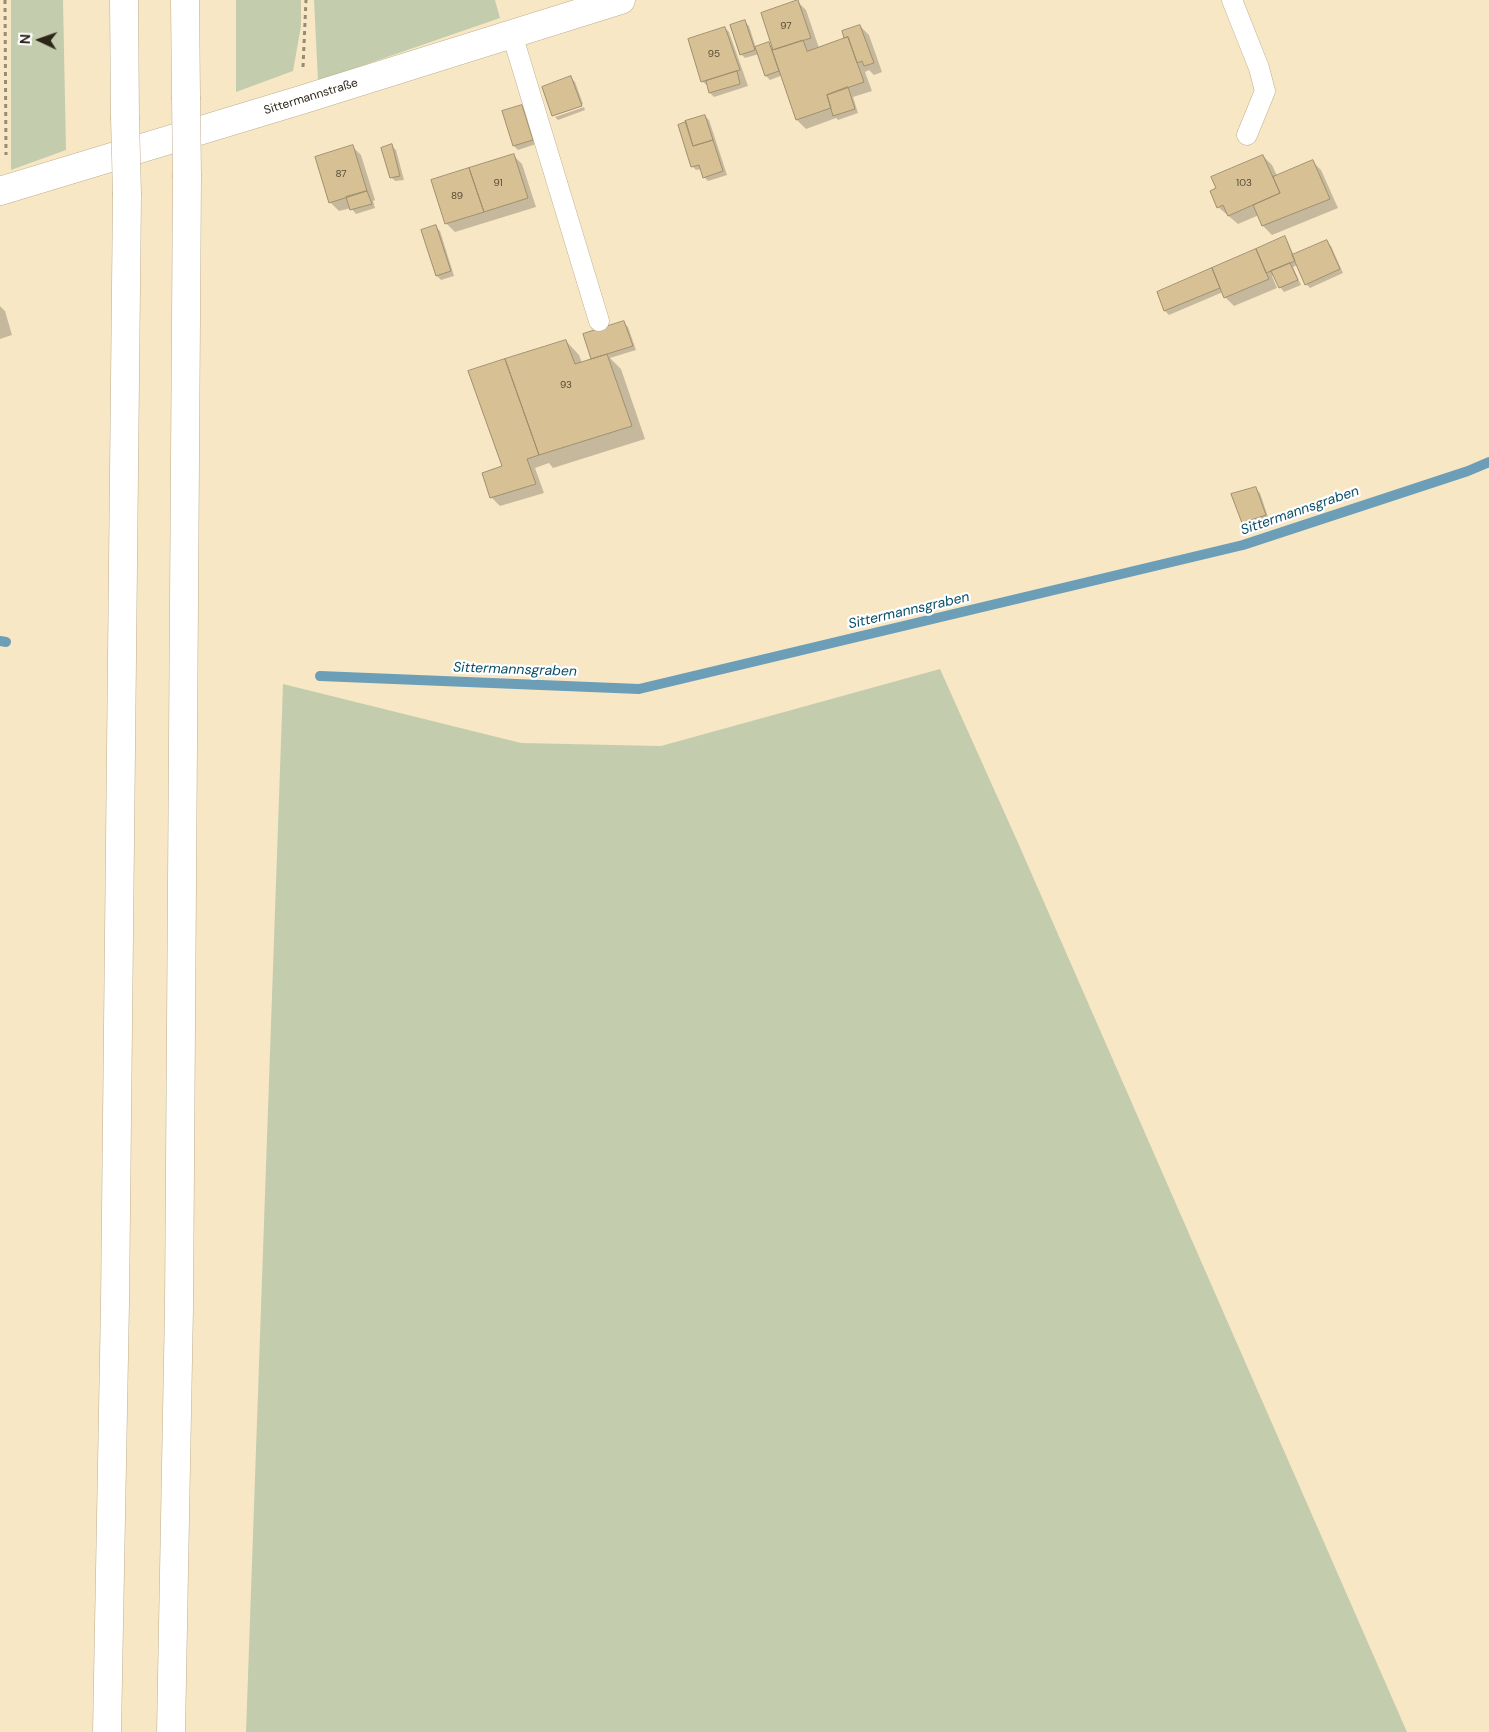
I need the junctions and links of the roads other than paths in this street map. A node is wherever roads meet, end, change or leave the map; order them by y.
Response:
1 (124, 0) edge
2 (184, 0) edge
3 (620, 0) edge
4 (1232, 0) edge
5 (512, 34) junction
6 (1247, 135) dead end
7 (3, 190) edge
8 (599, 321) dead end
9 (107, 1732) edge
10 (171, 1732) edge

1 - 9 main road, bridge
2 - 10 main road, bridge
3 - 5 main road, Sittermannstraße
4 - 6 lane
5 - 7 main road, Sittermannstraße
5 - 8 lane

